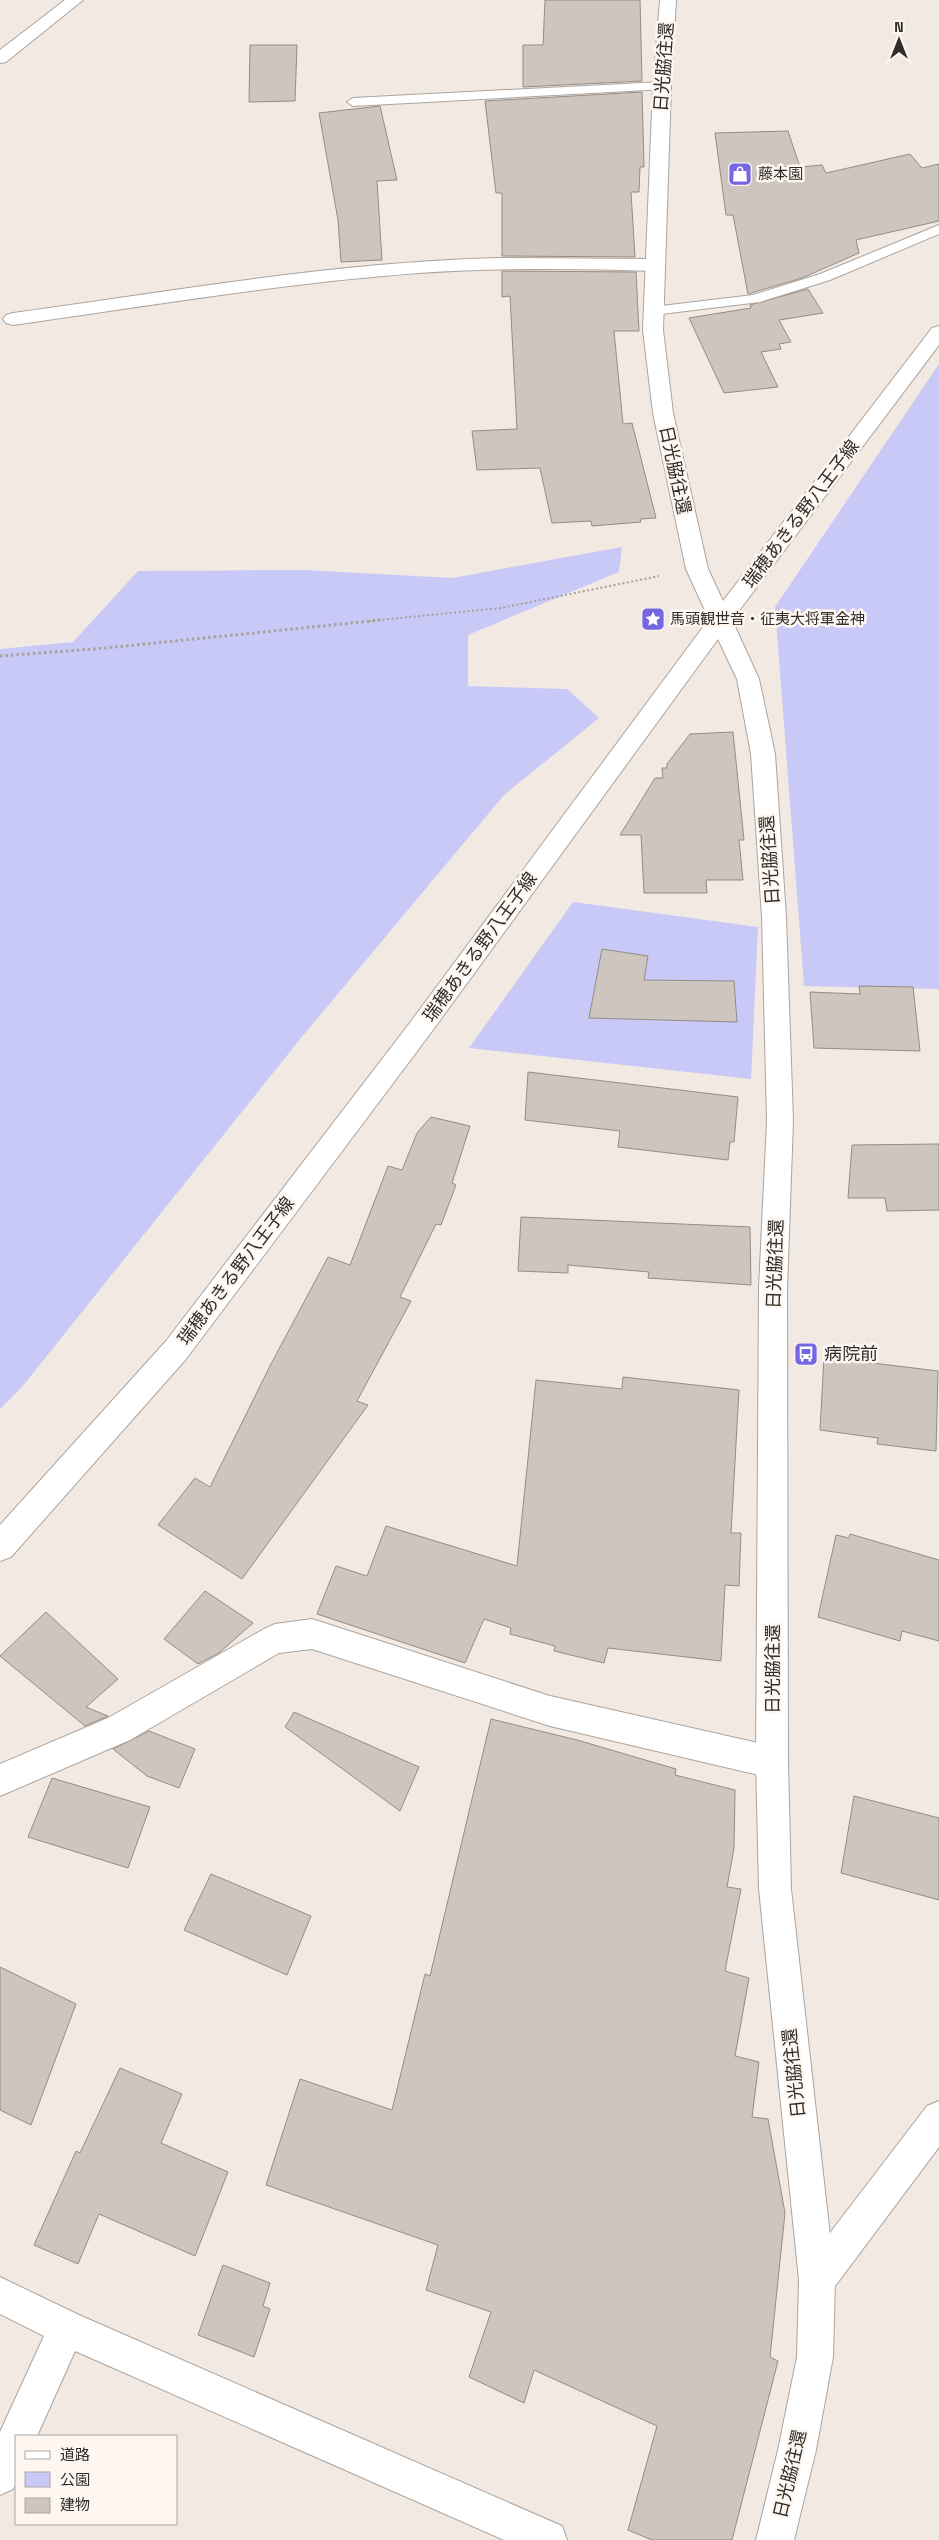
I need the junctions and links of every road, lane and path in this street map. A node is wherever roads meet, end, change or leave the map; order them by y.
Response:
1 (75, 0) edge
2 (668, 0) edge
3 (0, 58) edge
4 (662, 86) junction
5 (353, 102) dead end
6 (939, 230) edge
7 (654, 265) junction
8 (653, 311) junction
9 (13, 319) dead end
10 (939, 332) edge
11 (930, 351) edge
12 (697, 569) junction
13 (722, 619) junction
14 (0, 656) edge
15 (0, 1547) edge
16 (772, 1762) junction
17 (0, 1780) edge
18 (939, 2118) edge
19 (817, 2280) junction
20 (0, 2295) edge
21 (66, 2328) junction
22 (18, 2435) edge
23 (15, 2442) edge
24 (0, 2476) edge
25 (548, 2540) edge
26 (775, 2540) edge

1 - 3 street
2 - 4 street, 日光脇往還
4 - 5 lane
4 - 7 street, 日光脇往還
6 - 8 lane
7 - 8 street, 日光脇往還
7 - 9 street
8 - 12 street, 日光脇往還
10 - 11 street, 瑞穂あきる野八王子線
11 - 13 street, 瑞穂あきる野八王子線
12 - 13 street, 日光脇往還
12 - 14 path
13 - 15 street, 瑞穂あきる野八王子線
13 - 16 street, 日光脇往還
16 - 17 street
16 - 19 street, 日光脇往還
18 - 19 street
19 - 26 street, 日光脇往還
20 - 21 street
21 - 22 street
21 - 25 street
23 - 24 street

